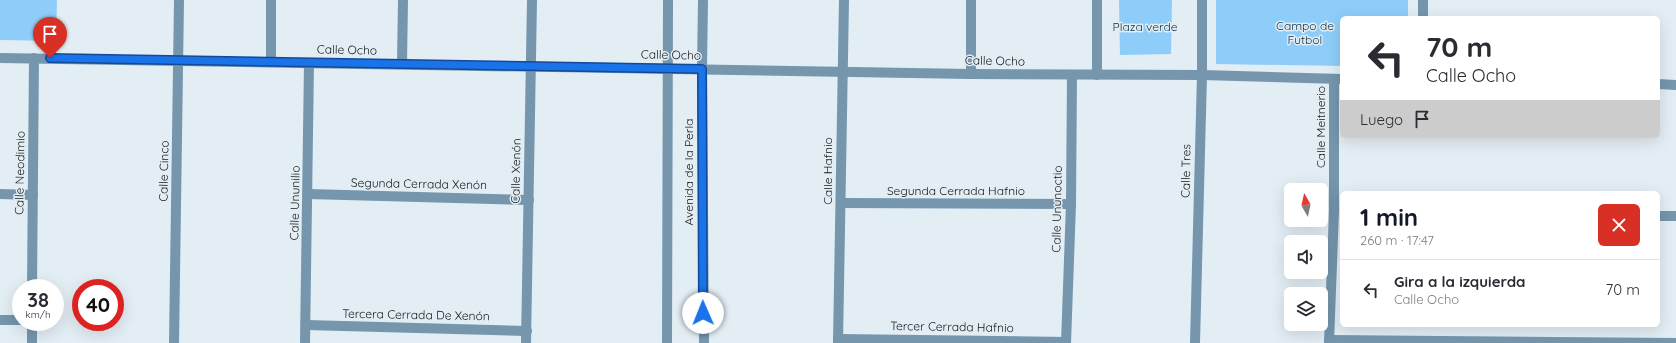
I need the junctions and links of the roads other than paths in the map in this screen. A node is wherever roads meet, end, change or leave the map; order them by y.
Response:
1 (179, 0) edge
2 (271, 0) edge
3 (403, 0) edge
4 (532, 0) edge
5 (668, 0) edge
6 (703, 0) edge
7 (844, 0) edge
8 (971, 0) edge
9 (1097, 0) edge
10 (1202, 0) edge
11 (1424, 0) edge
12 (1423, 16) edge
13 (0, 58) edge
14 (34, 58) junction
15 (178, 61) junction
16 (271, 62) junction
17 (310, 63) junction
18 (402, 64) junction
19 (531, 66) junction
20 (667, 68) junction
21 (702, 69) junction
22 (842, 71) junction
23 (971, 74) junction
24 (1072, 75) junction
25 (1097, 75) junction
26 (1202, 75) junction
27 (1338, 79) edge
28 (1660, 84) edge
29 (1676, 85) edge
30 (0, 194) edge
31 (308, 194) junction
32 (33, 195) junction
33 (529, 200) junction
34 (841, 204) junction
35 (1071, 204) junction
36 (1338, 211) edge
37 (1660, 216) edge
38 (1676, 216) edge
39 (32, 279) edge
40 (0, 320) edge
41 (12, 320) edge
42 (306, 325) junction
43 (32, 331) edge
44 (526, 331) junction
45 (838, 341) edge
46 (1066, 342) edge
47 (1329, 342) edge
48 (32, 343) edge
49 (174, 343) edge
50 (305, 343) edge
51 (526, 343) edge
52 (667, 343) edge
53 (704, 343) edge
54 (1195, 343) edge
55 (1676, 343) edge

1 - 15 street, Calle Cinco
2 - 16 street
3 - 18 street
4 - 19 street, Calle Xenón
5 - 20 street, Avenida de la Perla
6 - 21 street, Avenida de la Perla
7 - 22 street, Calle Hafnio
8 - 23 street
9 - 25 street
10 - 26 street, Calle Tres
11 - 12 street
13 - 14 street, Calle Ocho
14 - 15 street, Calle Ocho
14 - 32 street, Calle Neodimio
15 - 16 street, Calle Ocho
15 - 49 street, Calle Cinco
16 - 17 street, Calle Ocho
17 - 18 street, Calle Ocho
17 - 31 street, Calle Ununilio
18 - 19 street, Calle Ocho
19 - 20 street, Calle Ocho
19 - 33 street, Calle Xenón
20 - 21 street, Calle Ocho
20 - 52 street, Avenida de la Perla
21 - 22 street, Calle Ocho
21 - 53 street, Avenida de la Perla
22 - 23 street, Calle Ocho
22 - 34 street, Calle Hafnio
23 - 24 street, Calle Ocho
24 - 25 street, Calle Ocho
24 - 35 street, Calle Ununoctio
25 - 26 street, Calle Ocho
26 - 27 street, Calle Ocho
26 - 54 street, Calle Tres
27 - 36 street, Calle Meitnerio
28 - 29 street
30 - 32 street
31 - 33 street, Segunda Cerrada Xenón
31 - 42 street, Calle Ununilio
32 - 39 street, Calle Neodimio
33 - 44 street, Calle Xenón
34 - 35 street, Segunda Cerrada Hafnio
34 - 45 street, Calle Hafnio
35 - 46 street, Calle Ununoctio
36 - 47 street, Calle Meitnerio
37 - 38 street
40 - 41 street
42 - 44 street, Tercera Cerrada De Xenón
42 - 50 street, Calle Ununilio
43 - 48 street
44 - 51 street, Calle Xenón
45 - 46 street, Tercer Cerrada Hafnio
47 - 55 street

